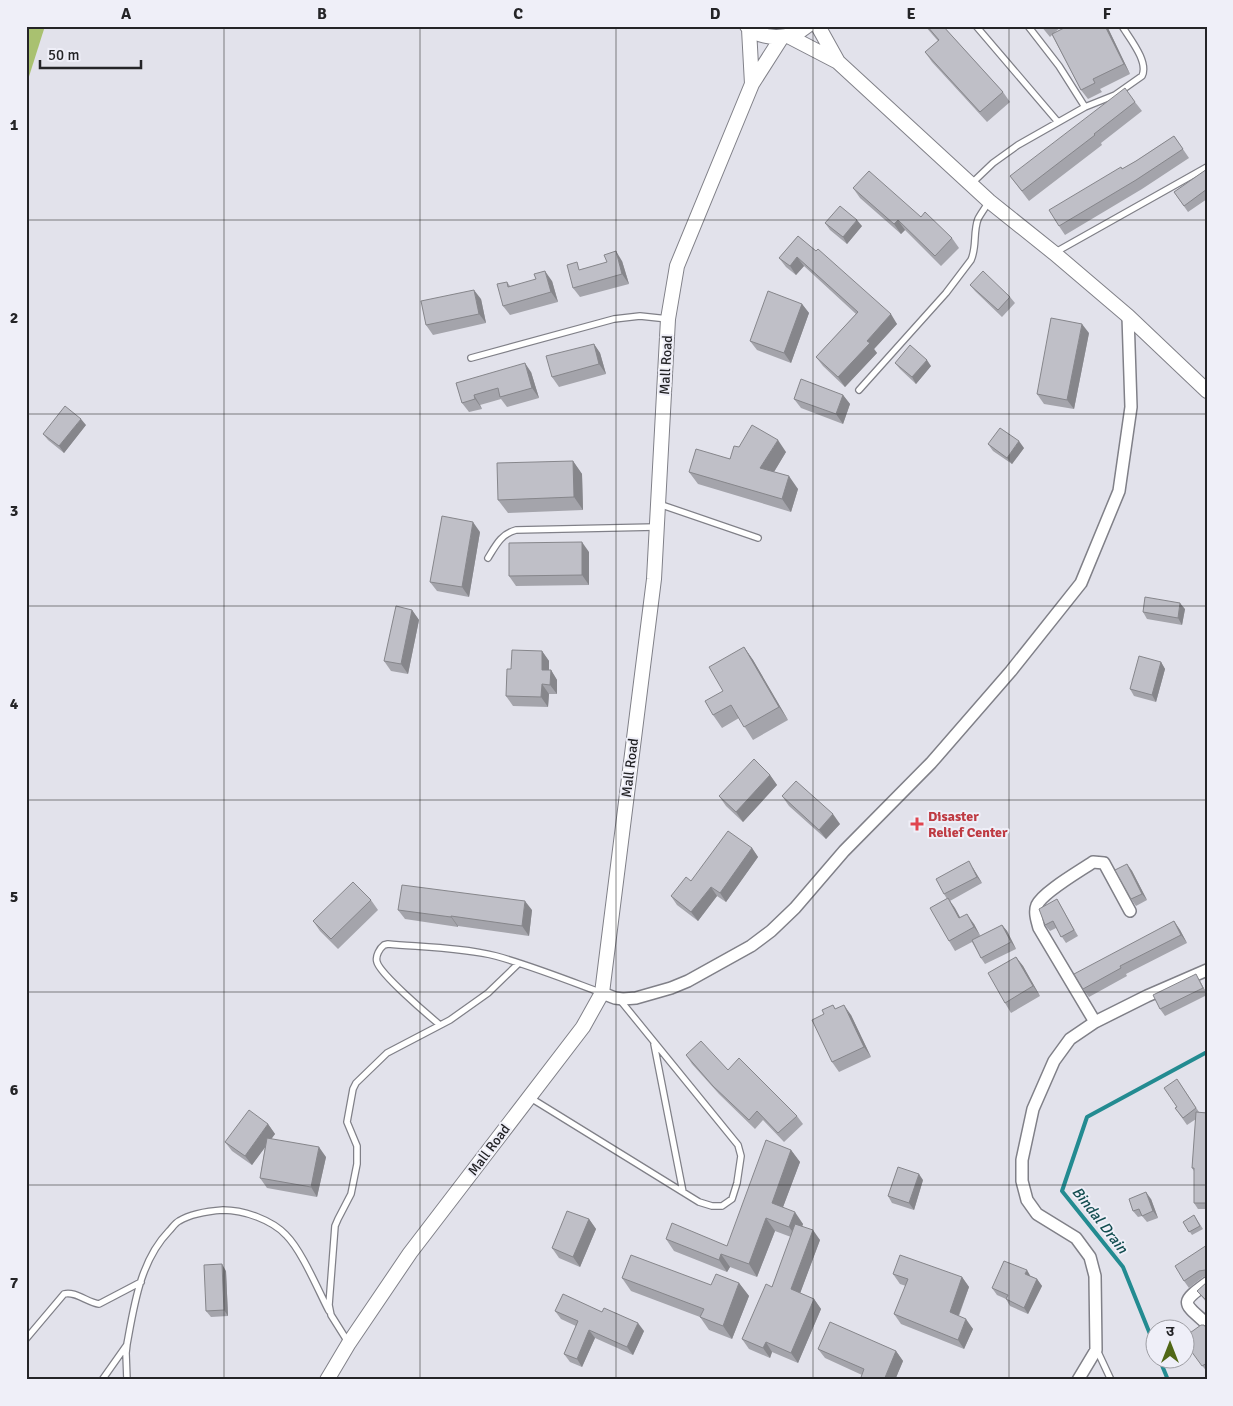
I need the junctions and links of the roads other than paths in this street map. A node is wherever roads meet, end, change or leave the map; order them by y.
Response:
1 (807, 26) edge
2 (818, 26) edge
3 (976, 26) edge
4 (1028, 26) edge
5 (1122, 26) edge
6 (748, 28) edge
7 (785, 37) junction
8 (838, 62) junction
9 (752, 84) junction
10 (1085, 107) junction
11 (1058, 122) junction
12 (1207, 168) edge
13 (971, 184) junction
14 (989, 201) junction
15 (1054, 253) junction
16 (1128, 316) junction
17 (668, 319) junction
18 (471, 358) dead end
19 (859, 390) dead end
20 (1207, 391) edge
21 (657, 504) junction
22 (656, 527) junction
23 (758, 538) dead end
24 (488, 558) dead end
25 (1130, 911) dead end
26 (518, 964) junction
27 (1207, 970) edge
28 (602, 993) junction
29 (618, 998) junction
30 (1095, 1022) junction
31 (440, 1025) junction
32 (654, 1042) junction
33 (529, 1097) junction
34 (683, 1192) junction
35 (141, 1282) junction
36 (1207, 1283) edge
37 (331, 1315) junction
38 (1207, 1324) edge
39 (26, 1339) edge
40 (349, 1343) junction
41 (127, 1344) junction
42 (1096, 1350) junction
43 (1082, 1378) edge
44 (102, 1380) edge
45 (127, 1380) edge
46 (327, 1380) edge
47 (1111, 1380) edge

1 - 7 street
2 - 8 street
3 - 11 lane
4 - 10 lane
5 - 10 lane
6 - 7 street
6 - 9 street
7 - 8 street
7 - 9 street
8 - 13 street
9 - 17 street, Mall Road
10 - 11 lane
11 - 13 lane
12 - 15 lane
13 - 14 street
14 - 15 street
14 - 19 lane
15 - 16 street
16 - 20 street
16 - 29 street
17 - 18 lane
17 - 21 street, Mall Road
21 - 22 street, Mall Road
21 - 23 lane
22 - 24 lane
22 - 28 street, Mall Road
25 - 30 street
26 - 28 lane
26 - 31 lane
26 - 31 lane
27 - 30 street
28 - 29 street
28 - 33 street, Mall Road
29 - 32 lane
30 - 42 street
31 - 37 lane
32 - 34 lane
32 - 34 lane
33 - 34 lane
33 - 40 street, Mall Road
35 - 37 lane
35 - 39 lane
35 - 41 lane
36 - 38 street
37 - 40 lane
40 - 46 street, Mall Road
41 - 44 lane
41 - 45 lane
42 - 43 street
42 - 47 lane

